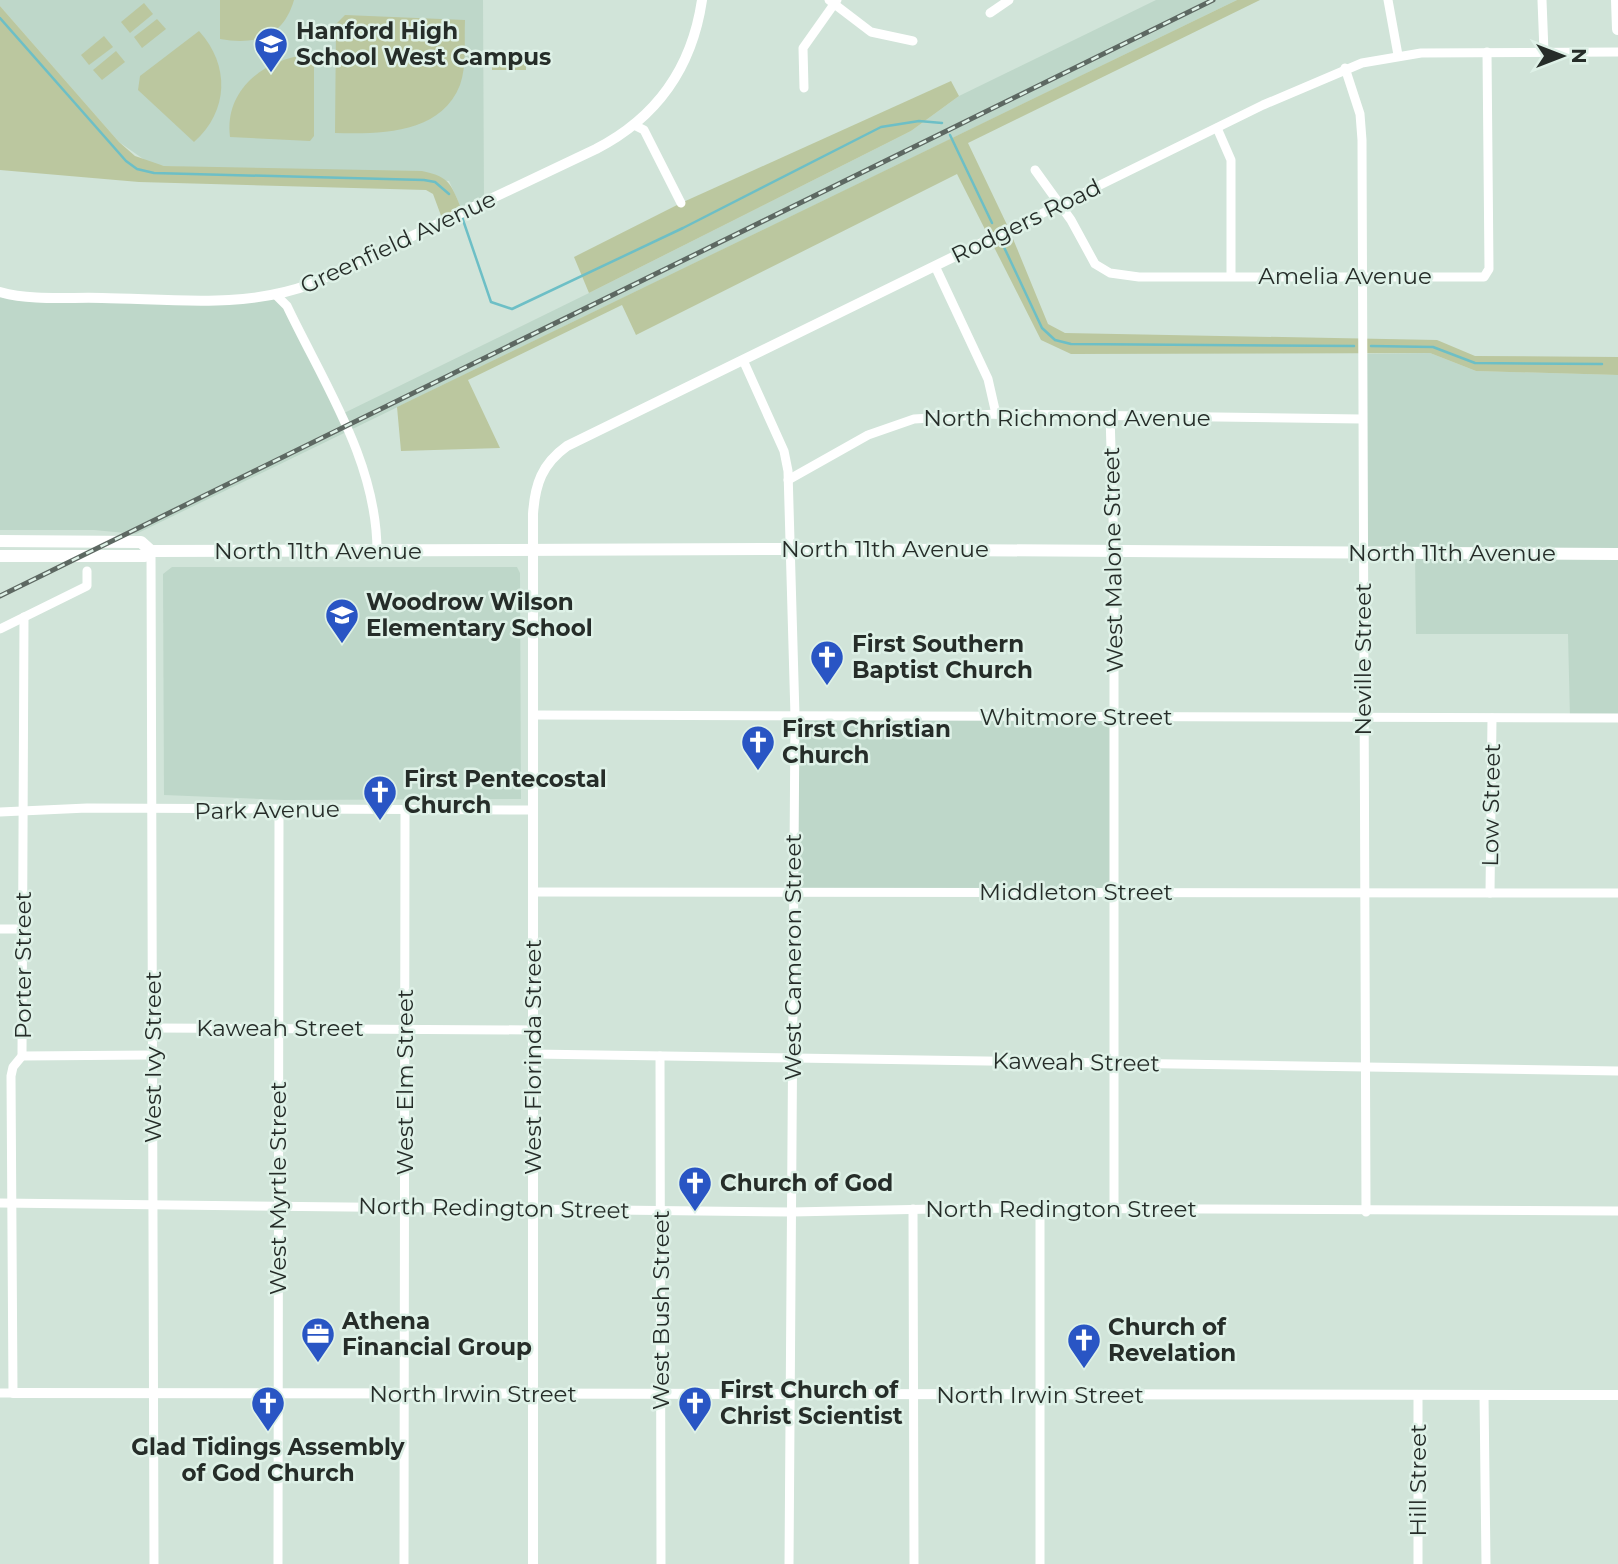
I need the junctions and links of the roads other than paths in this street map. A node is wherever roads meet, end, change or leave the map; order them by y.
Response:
1 (702, 0) edge
2 (1009, 0) edge
3 (1388, 0) edge
4 (1542, 0) edge
5 (1617, 0) edge
6 (833, 1) edge
7 (990, 13) dead end
8 (1618, 29) edge
9 (913, 41) dead end
10 (1487, 52) junction
11 (1544, 52) junction
12 (1618, 52) edge
13 (1398, 55) junction
14 (1345, 68) junction
15 (804, 88) dead end
16 (636, 126) junction
17 (1217, 128) junction
18 (1035, 170) dead end
19 (681, 203) dead end
20 (1060, 205) junction
21 (990, 239) joint
22 (935, 266) junction
23 (1231, 276) junction
24 (1362, 276) junction
25 (0, 292) edge
26 (277, 296) junction
27 (743, 360) junction
28 (996, 414) junction
29 (1110, 415) junction
30 (1362, 419) junction
31 (788, 480) junction
32 (0, 541) edge
33 (790, 549) junction
34 (1114, 550) junction
35 (151, 551) junction
36 (377, 551) junction
37 (534, 551) junction
38 (1362, 553) junction
39 (1618, 554) edge
40 (0, 556) edge
41 (87, 571) dead end
42 (24, 617) junction
43 (0, 629) edge
44 (534, 715) junction
45 (794, 716) junction
46 (1114, 717) junction
47 (1363, 718) junction
48 (1492, 718) junction
49 (1618, 718) edge
50 (533, 810) junction
51 (0, 811) edge
52 (152, 811) junction
53 (279, 811) junction
54 (405, 811) junction
55 (24, 813) junction
56 (533, 892) junction
57 (793, 892) junction
58 (1114, 892) junction
59 (1364, 892) junction
60 (1490, 892) junction
61 (1618, 892) edge
62 (0, 929) edge
63 (23, 929) junction
64 (153, 1028) junction
65 (279, 1028) junction
66 (405, 1029) junction
67 (533, 1030) junction
68 (533, 1054) junction
69 (153, 1055) junction
70 (22, 1056) junction
71 (660, 1056) junction
72 (792, 1058) junction
73 (1114, 1063) junction
74 (0, 1067) edge
75 (13, 1067) junction
76 (1365, 1067) junction
77 (1618, 1071) edge
78 (12, 1202) junction
79 (0, 1203) edge
80 (153, 1203) junction
81 (278, 1206) junction
82 (405, 1207) junction
83 (533, 1208) junction
84 (913, 1209) junction
85 (1040, 1209) junction
86 (1114, 1209) junction
87 (661, 1210) junction
88 (792, 1212) junction
89 (1366, 1212) junction
90 (1618, 1212) edge
91 (0, 1393) edge
92 (13, 1393) junction
93 (153, 1393) junction
94 (278, 1393) junction
95 (404, 1394) junction
96 (533, 1394) junction
97 (661, 1394) junction
98 (790, 1394) junction
99 (914, 1394) junction
100 (1040, 1395) junction
101 (1418, 1395) junction
102 (1484, 1395) junction
103 (1618, 1395) edge
104 (154, 1564) edge
105 (278, 1564) edge
106 (404, 1564) edge
107 (533, 1564) edge
108 (661, 1564) edge
109 (789, 1564) edge
110 (914, 1564) edge
111 (1040, 1564) edge
112 (1418, 1564) edge
113 (1486, 1564) edge

1 - 16 street, Greenfield Avenue
2 - 7 street
3 - 13 street
4 - 11 street
5 - 8 main road
6 - 9 street
6 - 15 street
10 - 11 street, Rodgers Road
10 - 13 street, Rodgers Road
10 - 24 street, Amelia Avenue
11 - 12 street, Rodgers Road
13 - 14 street, Rodgers Road
14 - 17 street, Rodgers Road
14 - 24 street, Neville Street
16 - 19 street
16 - 26 street, Greenfield Avenue
17 - 20 street, Rodgers Road
17 - 23 street
18 - 20 street, Amelia Avenue
20 - 21 street, Rodgers Road
20 - 23 street, Amelia Avenue
21 - 22 street, Rodgers Road
22 - 27 street, Rodgers Road
22 - 28 street
23 - 24 street, Amelia Avenue
24 - 30 street, Neville Street
25 - 26 street, Greenfield Avenue
26 - 36 street
27 - 31 street, West Cameron Street
27 - 37 street, Rodgers Road
28 - 29 street, North Richmond Avenue
28 - 31 street, North Richmond Avenue
29 - 30 street, North Richmond Avenue
29 - 34 street, West Malone Street
30 - 38 street, Neville Street
31 - 33 street, West Cameron Street
32 - 35 main road, North 11th Avenue
33 - 34 main road, North 11th Avenue
33 - 37 main road, North 11th Avenue
33 - 45 street, West Cameron Street
34 - 38 main road, North 11th Avenue
34 - 46 street, West Malone Street
35 - 36 main road, North 11th Avenue
35 - 40 main road, North 11th Avenue
35 - 52 street, West Ivy Street
36 - 37 main road, North 11th Avenue
37 - 44 street, West Florinda Street
38 - 39 main road, North 11th Avenue
38 - 47 street, Neville Street
41 - 42 street
42 - 43 street
42 - 55 street, Porter Street
44 - 45 street, Whitmore Street
44 - 50 street, West Florinda Street
45 - 46 street, Whitmore Street
45 - 57 street, West Cameron Street
46 - 47 street, Whitmore Street
46 - 58 street, West Malone Street
47 - 48 street, Whitmore Street
47 - 59 street, Neville Street
48 - 49 street, Whitmore Street
48 - 60 street, Low Street
50 - 54 street, Park Avenue
50 - 56 street, West Florinda Street
51 - 55 street, Park Avenue
52 - 53 street, Park Avenue
52 - 55 street, Park Avenue
52 - 64 street, West Ivy Street
53 - 54 street, Park Avenue
53 - 65 street, West Myrtle Street
54 - 66 street, West Elm Street
55 - 63 street, Porter Street
56 - 57 street, Middleton Street
56 - 67 street, West Florinda Street
57 - 58 street, Middleton Street
57 - 72 street, West Cameron Street
58 - 59 street, Middleton Street
58 - 73 street, West Malone Street
59 - 60 street, Middleton Street
59 - 76 street, Neville Street
60 - 61 street, Middleton Street
62 - 63 street
63 - 70 street, Porter Street
64 - 65 street, Kaweah Street
64 - 69 street, West Ivy Street
65 - 66 street, Kaweah Street
65 - 81 street, West Myrtle Street
66 - 67 street, Kaweah Street
66 - 82 street, West Elm Street
67 - 68 street, West Florinda Street
68 - 71 street, Kaweah Street
68 - 83 street, West Florinda Street
69 - 70 street
69 - 80 street, West Ivy Street
70 - 75 street, Porter Street
71 - 72 street, Kaweah Street
71 - 87 street, West Bush Street
72 - 73 street, Kaweah Street
72 - 88 street, West Cameron Street
73 - 76 street, Kaweah Street
73 - 86 street, West Malone Street
74 - 75 street
75 - 78 street, Porter Street
76 - 77 street, Kaweah Street
76 - 89 street, Neville Street
78 - 79 street, North Redington Street
78 - 80 street, North Redington Street
78 - 92 street, Porter Street
80 - 81 street, North Redington Street
80 - 93 street, West Ivy Street
81 - 82 street, North Redington Street
81 - 94 street, West Myrtle Street
82 - 83 street, North Redington Street
82 - 95 street, West Elm Street
83 - 87 street, North Redington Street
83 - 96 street, West Florinda Street
84 - 85 street, North Redington Street
84 - 88 street, North Redington Street
84 - 99 street
85 - 86 street, North Redington Street
85 - 100 street
86 - 89 street, North Redington Street
87 - 88 street, North Redington Street
87 - 97 street, West Bush Street
88 - 98 street, West Cameron Street
89 - 90 street, North Redington Street
91 - 92 street, North Irwin Street
92 - 93 street, North Irwin Street
93 - 94 street, North Irwin Street
93 - 104 street, West Ivy Street
94 - 95 street, North Irwin Street
94 - 105 street, West Myrtle Street
95 - 96 street, North Irwin Street
95 - 106 street, West Elm Street
96 - 97 street, North Irwin Street
96 - 107 street, West Florinda Street
97 - 98 street, North Irwin Street
97 - 108 street, West Bush Street
98 - 99 street, North Irwin Street
98 - 109 street, West Cameron Street
99 - 100 street, North Irwin Street
99 - 110 street
100 - 101 street, North Irwin Street
100 - 111 street
101 - 102 street, North Irwin Street
101 - 112 street, Hill Street
102 - 103 street, North Irwin Street
102 - 113 street

